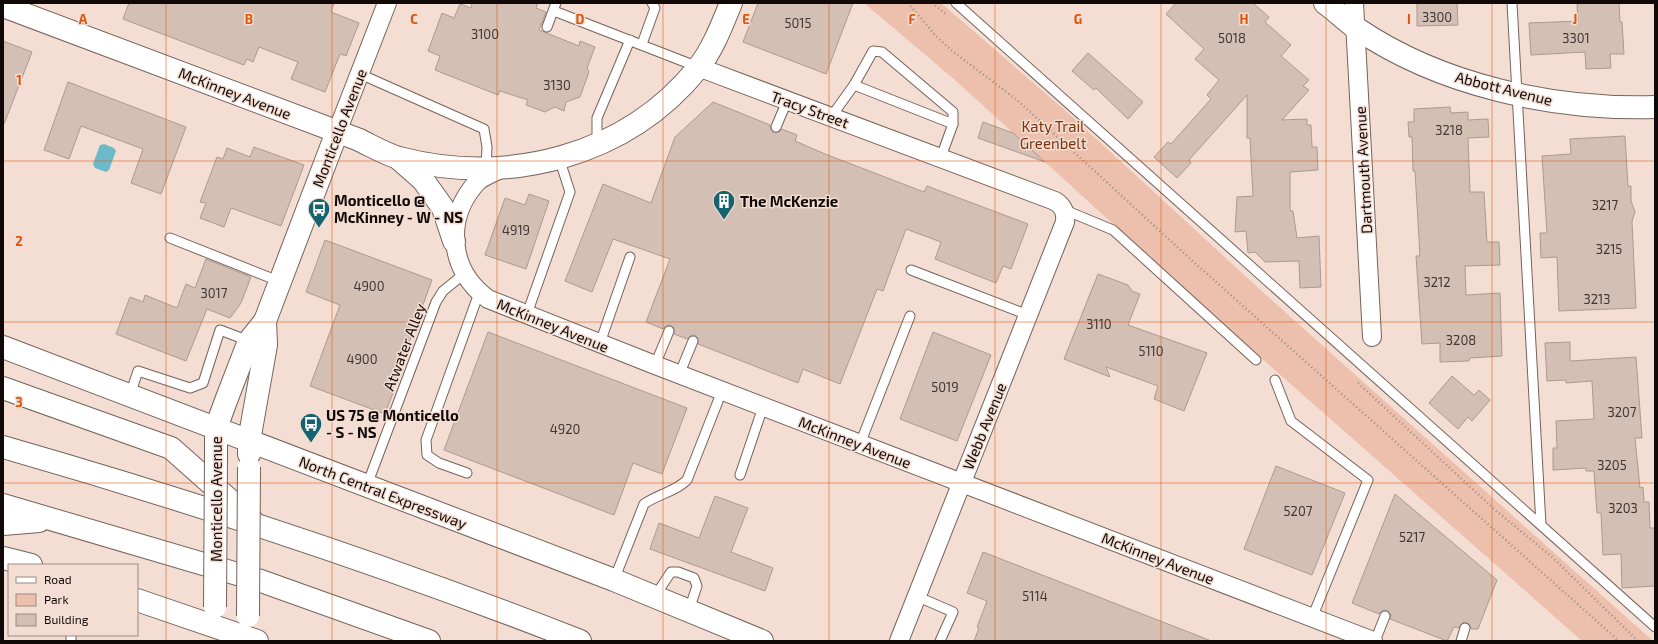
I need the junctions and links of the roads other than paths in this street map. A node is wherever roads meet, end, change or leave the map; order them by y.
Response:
1 (387, 3) edge
2 (652, 3) edge
3 (731, 3) edge
4 (956, 3) edge
5 (1325, 3) edge
6 (1354, 3) edge
7 (1512, 3) edge
8 (3, 6) edge
9 (555, 7) edge
10 (548, 27) dead end
11 (1355, 27) junction
12 (630, 40) junction
13 (642, 44) junction
14 (698, 67) junction
15 (360, 74) junction
16 (854, 85) junction
17 (1517, 94) junction
18 (787, 101) junction
19 (1655, 107) edge
20 (831, 117) junction
21 (953, 124) junction
22 (776, 127) dead end
23 (337, 132) junction
24 (597, 143) junction
25 (941, 157) junction
26 (397, 158) junction
27 (559, 158) junction
28 (485, 169) junction
29 (1065, 210) junction
30 (170, 238) dead end
31 (454, 241) junction
32 (630, 257) dead end
33 (911, 270) dead end
34 (464, 274) junction
35 (281, 282) junction
36 (480, 293) junction
37 (527, 314) junction
38 (1028, 314) junction
39 (910, 316) dead end
40 (265, 321) junction
41 (669, 332) dead end
42 (1372, 337) dead end
43 (250, 341) junction
44 (693, 341) dead end
45 (600, 343) junction
46 (3, 347) edge
47 (1256, 360) dead end
48 (655, 365) junction
49 (679, 375) junction
50 (1275, 380) dead end
51 (3, 388) edge
52 (722, 391) junction
53 (130, 396) junction
54 (763, 407) junction
55 (216, 428) junction
56 (249, 441) junction
57 (860, 444) junction
58 (3, 447) edge
59 (467, 473) dead end
60 (740, 475) dead end
61 (962, 483) junction
62 (367, 485) junction
63 (3, 505) edge
64 (50, 520) junction
65 (3, 524) edge
66 (257, 524) junction
67 (1541, 524) junction
68 (3, 558) edge
69 (27, 564) edge
70 (614, 580) junction
71 (655, 596) junction
72 (916, 596) junction
73 (138, 600) edge
74 (689, 610) junction
75 (1385, 616) dead end
76 (1312, 618) junction
77 (216, 625) edge
78 (1465, 628) dead end
79 (1655, 628) edge
80 (251, 640) edge
81 (429, 641) edge
82 (580, 641) edge
83 (762, 641) edge
84 (899, 641) edge
85 (940, 641) edge
86 (1374, 641) edge
87 (1461, 641) edge

1 - 15 street, Monticello Avenue
2 - 13 lane
3 - 14 main road
4 - 67 lane
5 - 11 main road, Abbott Avenue
6 - 11 street, Dartmouth Avenue
7 - 17 lane
8 - 23 main road, McKinney Avenue
9 - 10 lane
9 - 12 lane, Tracy Street
11 - 17 main road, Abbott Avenue
11 - 42 street, Dartmouth Avenue
12 - 13 lane, Tracy Street
12 - 24 lane
13 - 14 lane, Tracy Street
14 - 18 street, Tracy Street
14 - 24 main road
15 - 23 street, Monticello Avenue
15 - 28 lane
16 - 20 lane
16 - 21 lane
16 - 21 lane
17 - 19 main road, Abbott Avenue
17 - 67 lane
18 - 20 street, Tracy Street
18 - 22 lane
20 - 25 street, Tracy Street
21 - 25 lane
23 - 26 main road, McKinney Avenue
23 - 35 main road, Monticello Avenue
24 - 27 main road
25 - 29 street, Tracy Street
26 - 28 main road, McKinney Avenue
26 - 31 main road
27 - 28 main road
27 - 37 lane
28 - 31 street, McKinney Avenue
29 - 38 street, Webb Avenue
29 - 47 lane
30 - 35 lane
31 - 34 street, McKinney Avenue
32 - 45 lane
33 - 38 lane
34 - 36 street, McKinney Avenue
34 - 62 lane, Atwater Alley
35 - 40 main road, Monticello Avenue
36 - 37 street, McKinney Avenue
36 - 59 lane
37 - 45 street, McKinney Avenue
38 - 61 street, Webb Avenue
39 - 57 lane
40 - 43 main road, Monticello Avenue
40 - 56 main road, Monticello Avenue
41 - 48 lane
43 - 53 lane
43 - 55 main road, Monticello Avenue
44 - 49 lane
45 - 48 street, McKinney Avenue
46 - 53 main road, North Central Expressway
48 - 49 street, McKinney Avenue
49 - 52 street, McKinney Avenue
50 - 76 lane
51 - 66 main road
52 - 54 street, McKinney Avenue
52 - 70 lane
53 - 55 main road, North Central Expressway
54 - 57 street, McKinney Avenue
54 - 60 lane
55 - 56 main road, North Central Expressway
55 - 77 main road, Monticello Avenue, bridge
56 - 62 main road, North Central Expressway
56 - 80 main road, Monticello Avenue, bridge
57 - 61 street, McKinney Avenue
58 - 66 main road
61 - 72 street, Webb Avenue
61 - 76 street, McKinney Avenue
62 - 70 main road, North Central Expressway
63 - 64 main road
64 - 65 main road
64 - 81 main road
66 - 82 main road
67 - 79 lane
68 - 69 main road
70 - 71 main road, North Central Expressway
71 - 74 main road, North Central Expressway
71 - 74 lane
72 - 84 street, Webb Avenue
72 - 85 lane
73 - 77 main road
74 - 83 main road, North Central Expressway
75 - 86 lane
76 - 86 street, McKinney Avenue
77 - 80 main road
78 - 87 lane

